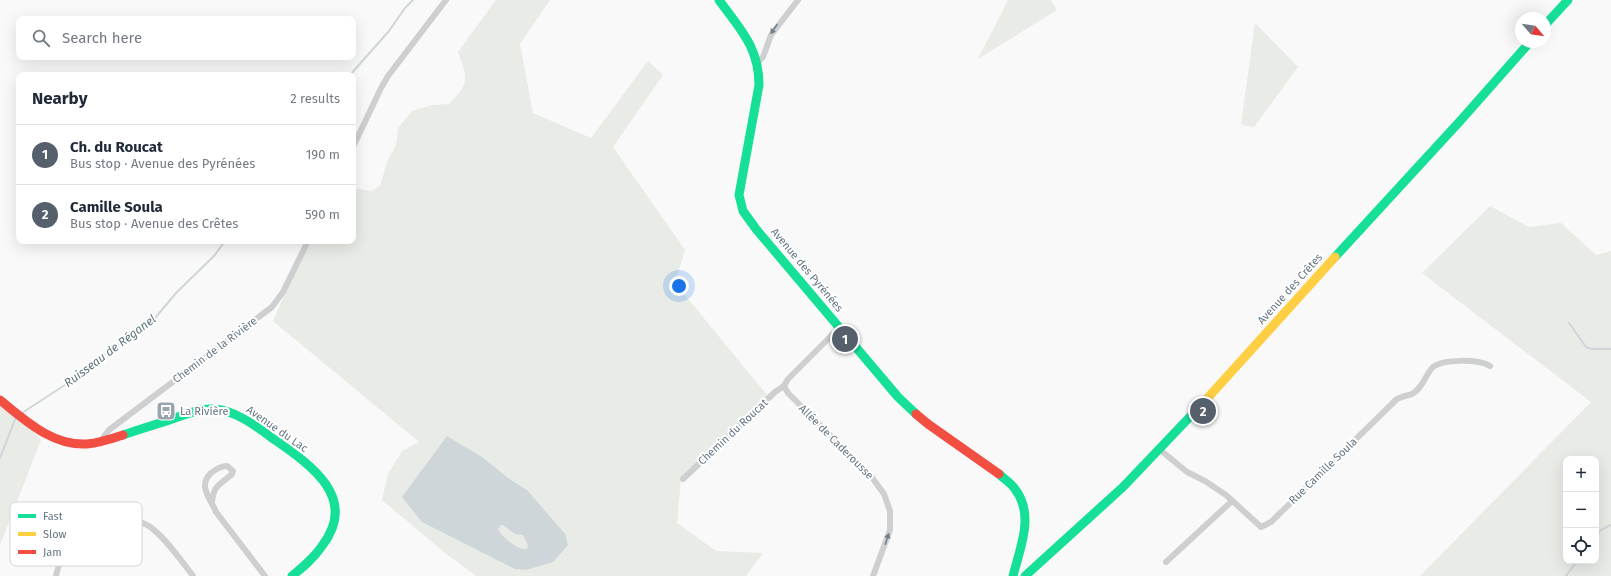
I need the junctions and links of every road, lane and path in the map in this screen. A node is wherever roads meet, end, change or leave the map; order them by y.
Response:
1 (446, 0) edge
2 (719, 0) edge
3 (798, 0) edge
4 (1568, 0) edge
5 (1551, 18) edge
6 (1525, 48) edge
7 (758, 62) junction
8 (356, 140) edge
9 (307, 244) edge
10 (839, 328) junction
11 (1490, 366) dead end
12 (784, 386) junction
13 (0, 400) edge
14 (103, 442) junction
15 (1159, 449) junction
16 (683, 479) dead end
17 (1232, 501) junction
18 (212, 502) junction
19 (142, 523) edge
20 (1022, 540) junction
21 (1166, 562) dead end
22 (59, 566) edge
23 (1014, 572) edge
24 (1028, 575) edge
25 (56, 576) edge
26 (193, 576) edge
27 (265, 576) edge
28 (292, 576) edge
29 (873, 576) edge
30 (1008, 576) edge

1 - 8 street
2 - 7 street, Avenue des Pyrénées
3 -> 7 street
4 - 5 street
6 - 15 street, Avenue des Crêtes
7 - 10 street, Avenue des Pyrénées
9 - 14 street, Chemin de la Rivière
10 - 12 street
10 - 20 street, Avenue des Pyrénées
11 - 17 street, Rue Camille Soula
12 - 16 street, Chemin du Roucat
29 -> 12 street, Allée de Caderousse
13 - 14 street, Avenue du Lac
14 - 28 street, Avenue du Lac
15 - 17 street, Rue Camille Soula
15 - 24 street, Avenue des Crêtes
17 - 21 street
18 - 18 street
18 - 27 street
19 - 26 street
20 - 23 street, Avenue des Pyrénées
20 - 30 street, Avenue des Pyrénées
22 - 25 street
23 - 24 street, Avenue des Crêtes

